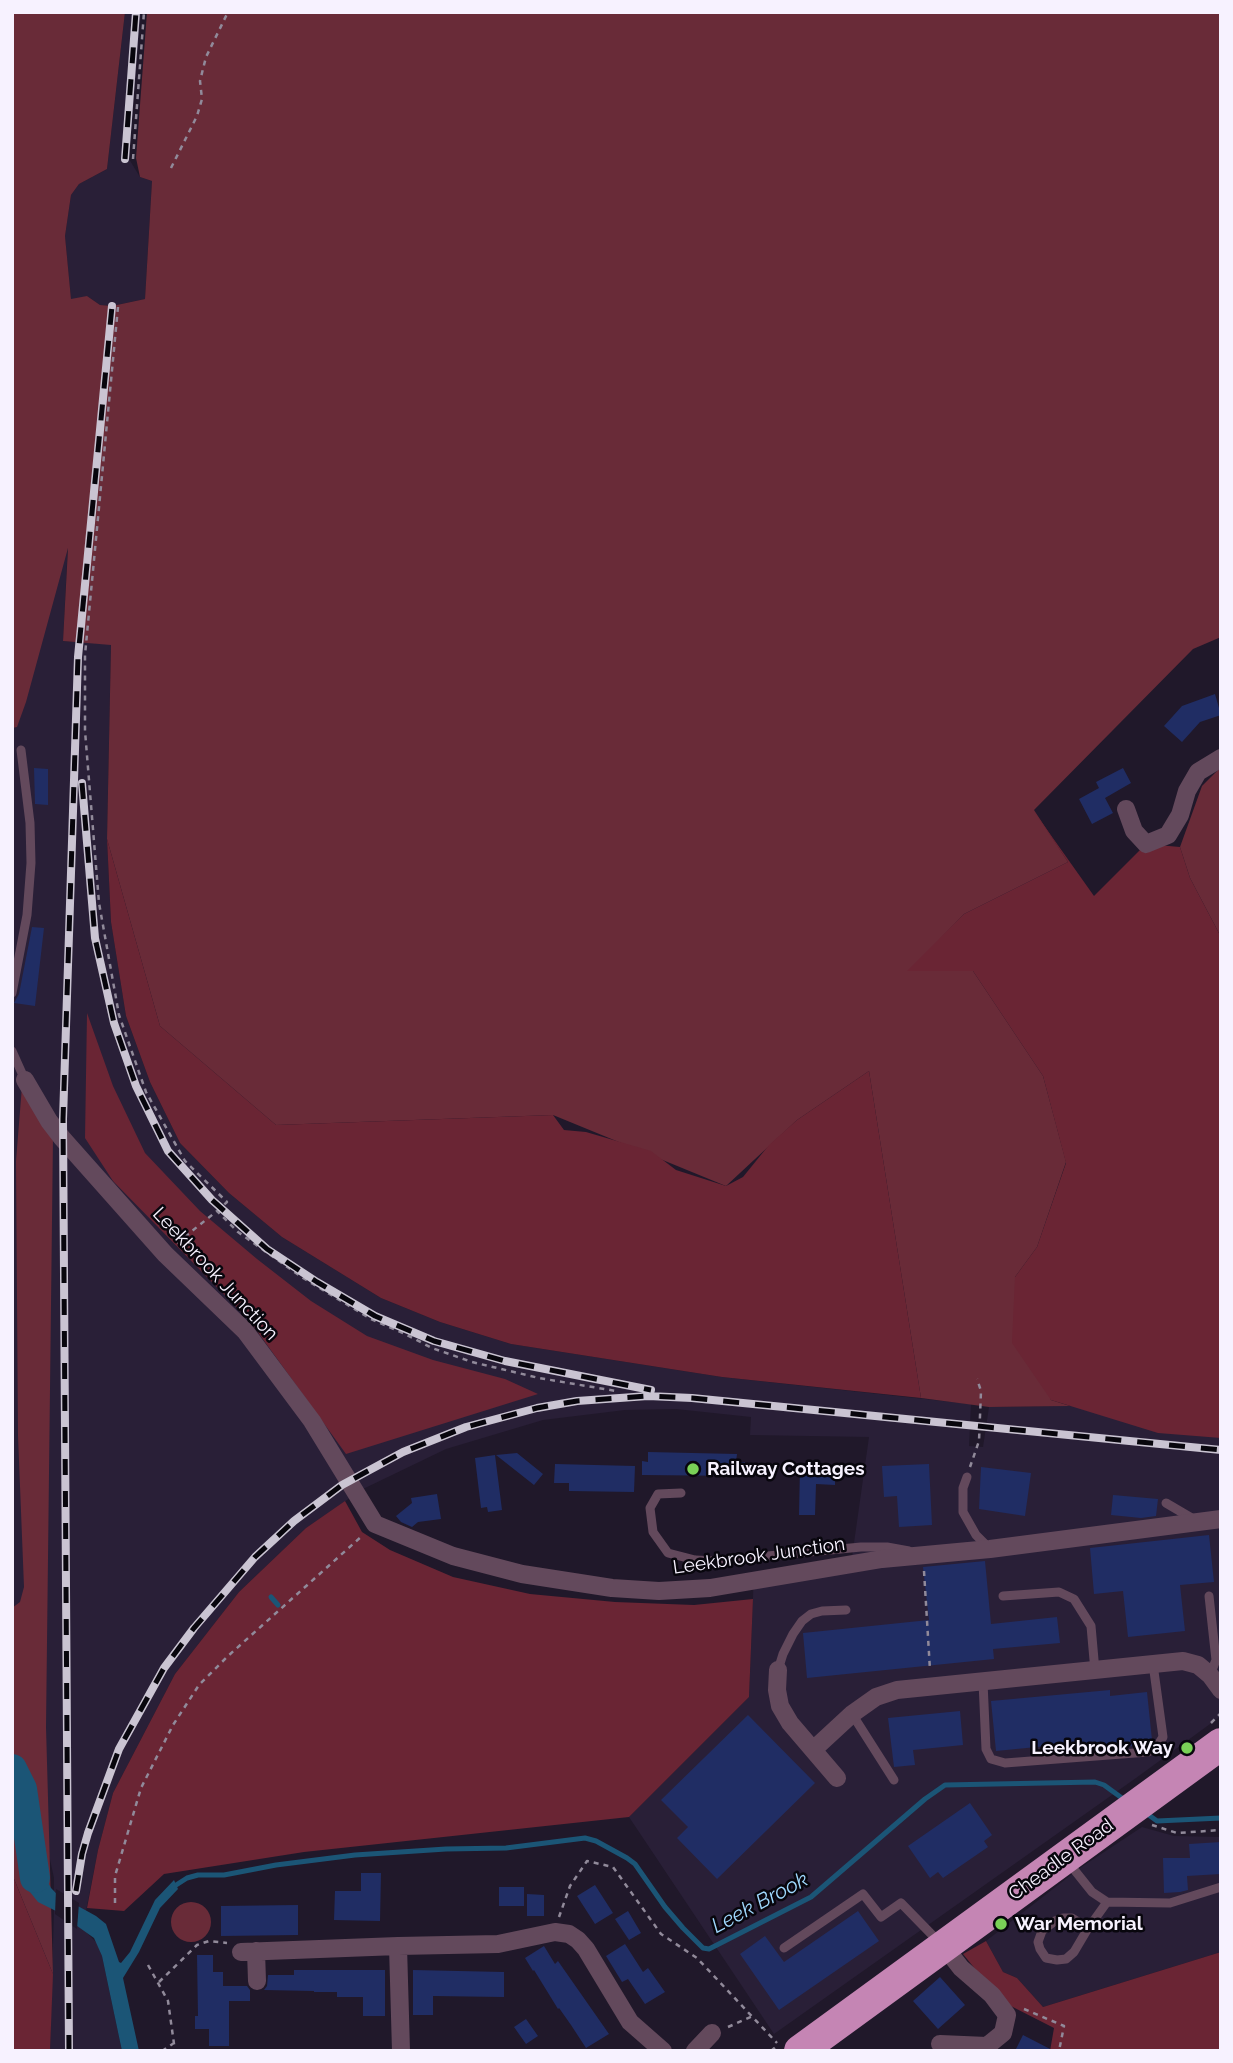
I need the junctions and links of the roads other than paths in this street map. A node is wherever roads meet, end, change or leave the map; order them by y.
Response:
1 (21, 750) dead end
2 (1221, 758) edge
3 (1126, 809) dead end
4 (12, 993) edge
5 (12, 1051) edge
6 (25, 1080) joint
7 (967, 1477) road end
8 (681, 1493) dead end
9 (1166, 1503) dead end
10 (1221, 1519) edge
11 (1196, 1521) junction
12 (990, 1549) junction
13 (922, 1554) junction
14 (1003, 1596) dead end
15 (1209, 1596) dead end
16 (846, 1609) dead end
17 (1153, 1664) junction
18 (778, 1670) joint
19 (1217, 1670) edge
20 (1095, 1671) junction
21 (983, 1682) junction
22 (852, 1714) junction
23 (1221, 1744) edge
24 (813, 1749) junction
25 (837, 1779) dead end
26 (894, 1780) dead end
27 (1064, 1858) junction
28 (1221, 1887) edge
29 (1107, 1902) junction
30 (1087, 1930) junction
31 (943, 1945) junction
32 (398, 1946) junction
33 (785, 1948) dead end
34 (257, 1981) dead end
35 (712, 2033) road end
36 (940, 2044) dead end
37 (787, 2046) edge
38 (401, 2051) edge
39 (663, 2051) edge
40 (695, 2051) edge

1 - 4 lane
2 - 3 street
5 - 6 lane
6 - 13 street, Leekbrook Junction
7 - 12 lane
8 - 13 lane
9 - 11 lane
10 - 11 street, Leekbrook Junction
11 - 12 street, Leekbrook Junction
12 - 13 street, Leekbrook Junction
14 - 20 lane
15 - 19 lane
16 - 18 lane
17 - 19 street
17 - 20 street
17 - 21 lane
18 - 24 street
20 - 21 street
21 - 22 street
22 - 24 street
22 - 26 lane
23 - 27 highway, Cheadle Road
24 - 25 street
27 - 29 lane
27 - 31 highway, Cheadle Road
28 - 29 lane
29 - 30 lane
30 - 30 lane
31 - 33 lane
31 - 36 street
31 - 37 highway, Cheadle Road
32 - 34 street
32 - 38 street
32 - 39 street
35 - 40 street

